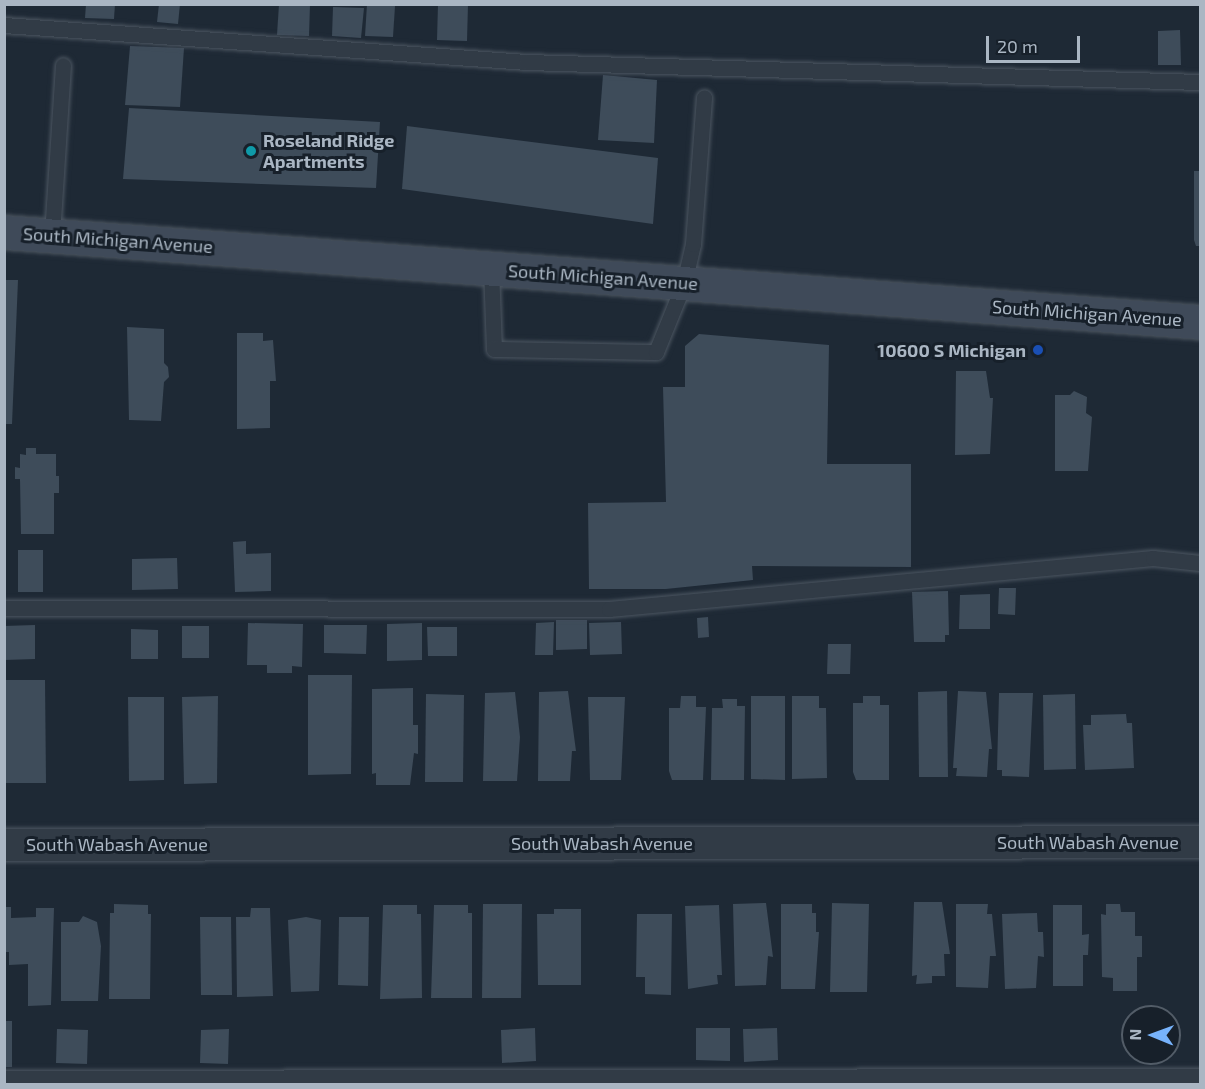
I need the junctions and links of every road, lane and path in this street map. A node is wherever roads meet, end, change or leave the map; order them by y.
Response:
1 (4, 25) edge
2 (63, 65) dead end
3 (1200, 82) edge
4 (704, 97) dead end
5 (4, 232) edge
6 (52, 235) junction
7 (491, 268) junction
8 (684, 283) junction
9 (1200, 322) edge
10 (1200, 563) edge
11 (4, 608) edge
12 (1200, 842) edge
13 (4, 845) edge
14 (1200, 1076) edge
15 (4, 1078) edge

1 - 3 lane
2 - 6 lane
4 - 8 lane
5 - 6 main road, South Michigan Avenue
6 - 7 main road, South Michigan Avenue
7 - 8 main road, South Michigan Avenue
7 - 8 lane
8 - 9 main road, South Michigan Avenue
10 - 11 lane
12 - 13 street, South Wabash Avenue
14 - 15 lane

